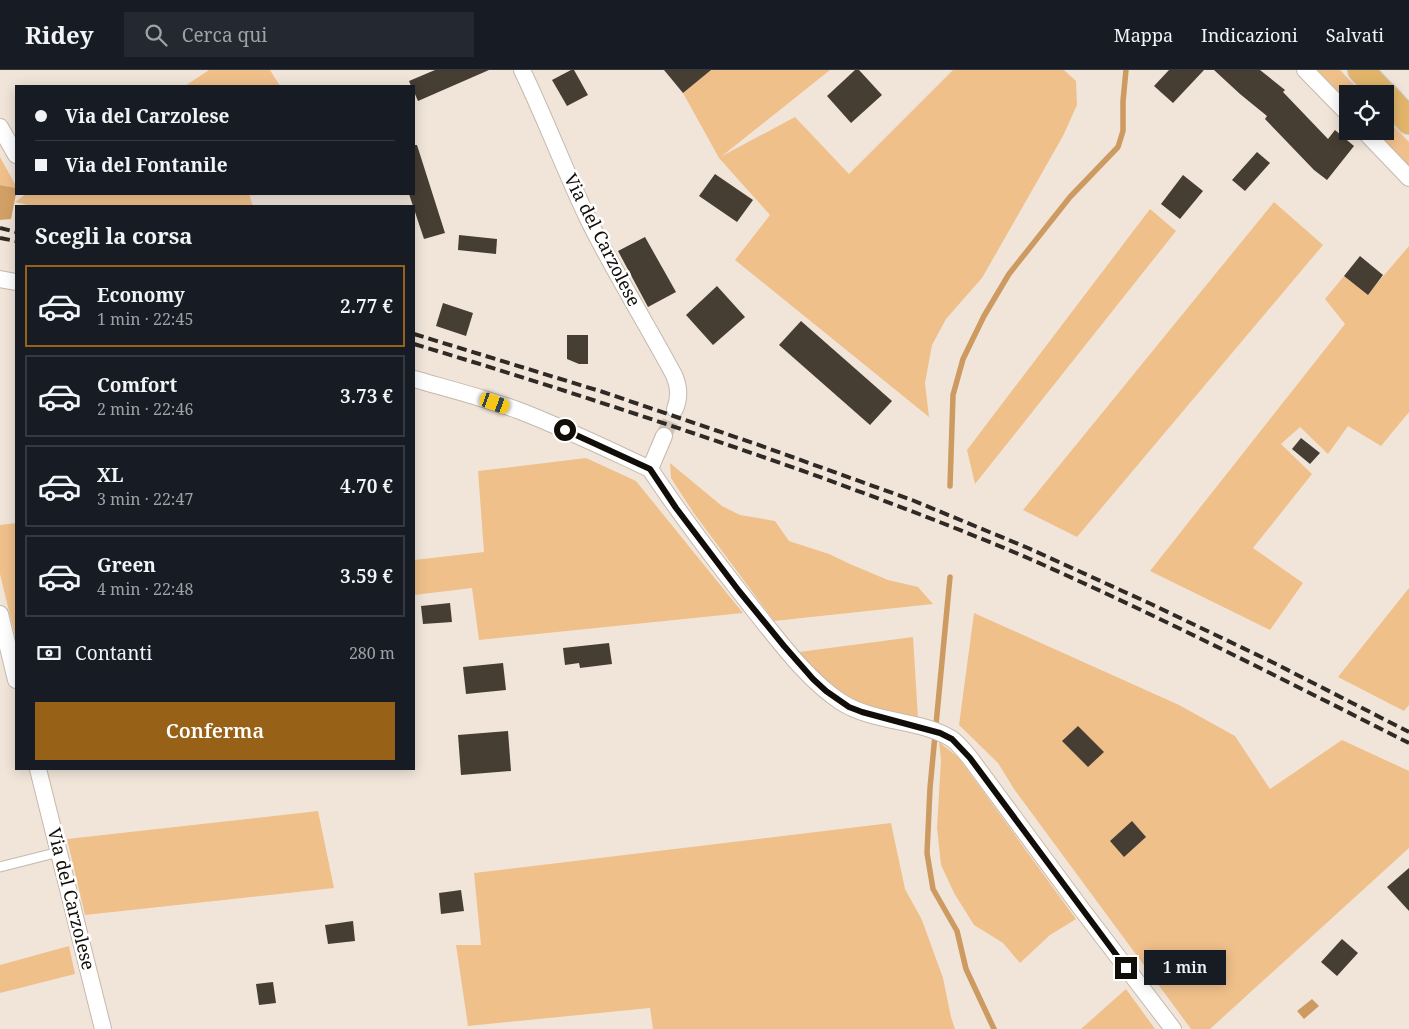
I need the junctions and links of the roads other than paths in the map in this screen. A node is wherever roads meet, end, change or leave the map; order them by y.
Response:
1 (522, 70) edge
2 (1305, 70) edge
3 (1362, 70) edge
4 (1375, 85) edge
5 (1339, 105) edge
6 (1394, 106) edge
7 (1409, 122) edge
8 (0, 127) edge
9 (1373, 140) edge
10 (15, 152) edge
11 (1409, 178) edge
12 (0, 279) edge
13 (15, 282) edge
14 (415, 379) edge
15 (675, 409) tunnel mouth
16 (664, 436) tunnel mouth
17 (650, 469) junction
18 (0, 614) edge
19 (15, 676) edge
20 (38, 770) edge
21 (59, 852) junction
22 (0, 867) edge
23 (103, 1029) edge
24 (1173, 1029) edge

1 - 15 street, Via del Carzolese
2 - 5 street
3 - 4 main road
6 - 7 main road
8 - 10 street
9 - 11 street
12 - 13 street
14 - 17 street
16 - 17 street
17 - 24 street
18 - 19 street
20 - 21 street, Via del Carzolese
21 - 22 lane
21 - 23 street, Via del Carzolese

